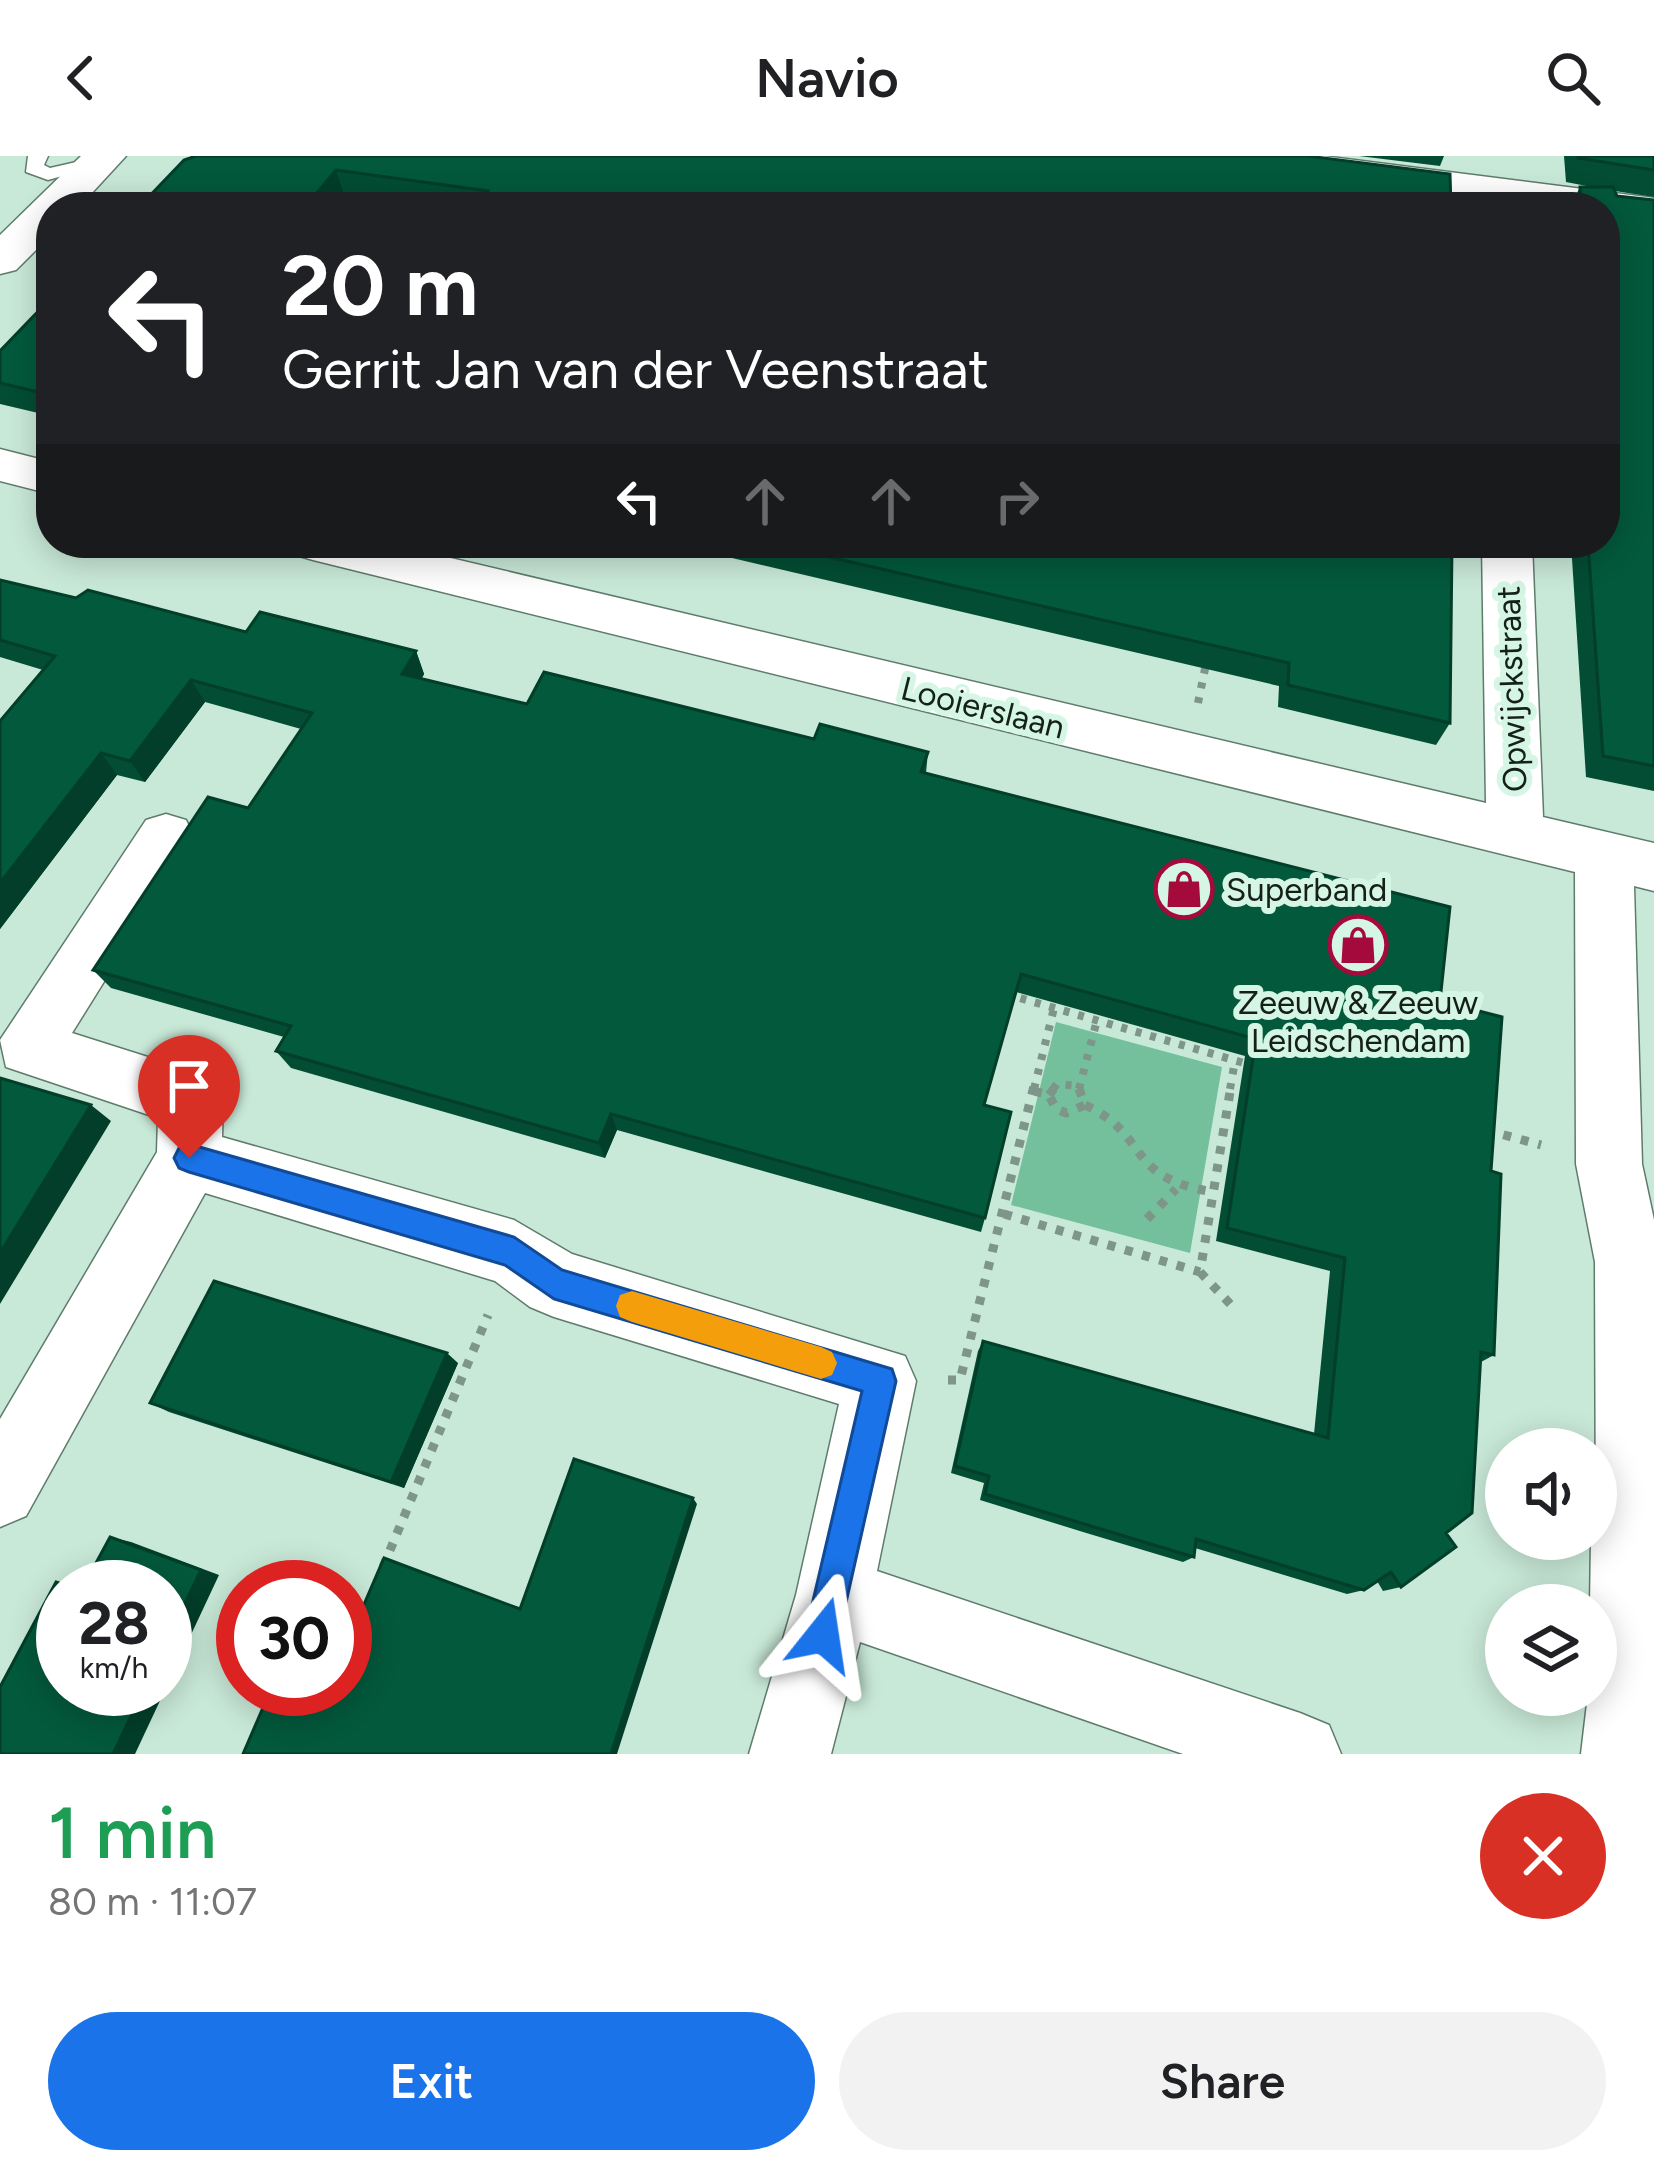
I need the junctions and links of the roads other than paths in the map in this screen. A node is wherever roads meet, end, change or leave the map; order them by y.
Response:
1 (38, 156) edge
2 (1231, 156) edge
3 (102, 160) edge
4 (69, 192) edge
5 (1459, 192) edge
6 (1620, 207) edge
7 (1654, 210) edge
8 (36, 224) edge
9 (0, 260) edge
10 (0, 465) edge
11 (36, 474) edge
12 (374, 558) edge
13 (1507, 558) edge
14 (1514, 834) junction
15 (166, 837) dead end
16 (1629, 862) edge
17 (189, 1158) junction
18 (0, 1490) edge
19 (834, 1595) junction
20 (1634, 1718) edge
21 (790, 1754) edge
22 (1300, 1754) edge

1 - 3 lane
2 - 5 street
3 - 4 street
6 - 7 street
8 - 9 street
10 - 11 street
12 - 14 street, Looierslaan
13 - 14 street, Opwijckstraat
14 - 16 street, Looierslaan
15 - 17 street
16 - 20 street
17 - 18 street
17 - 19 street
19 - 21 street
19 - 22 street

